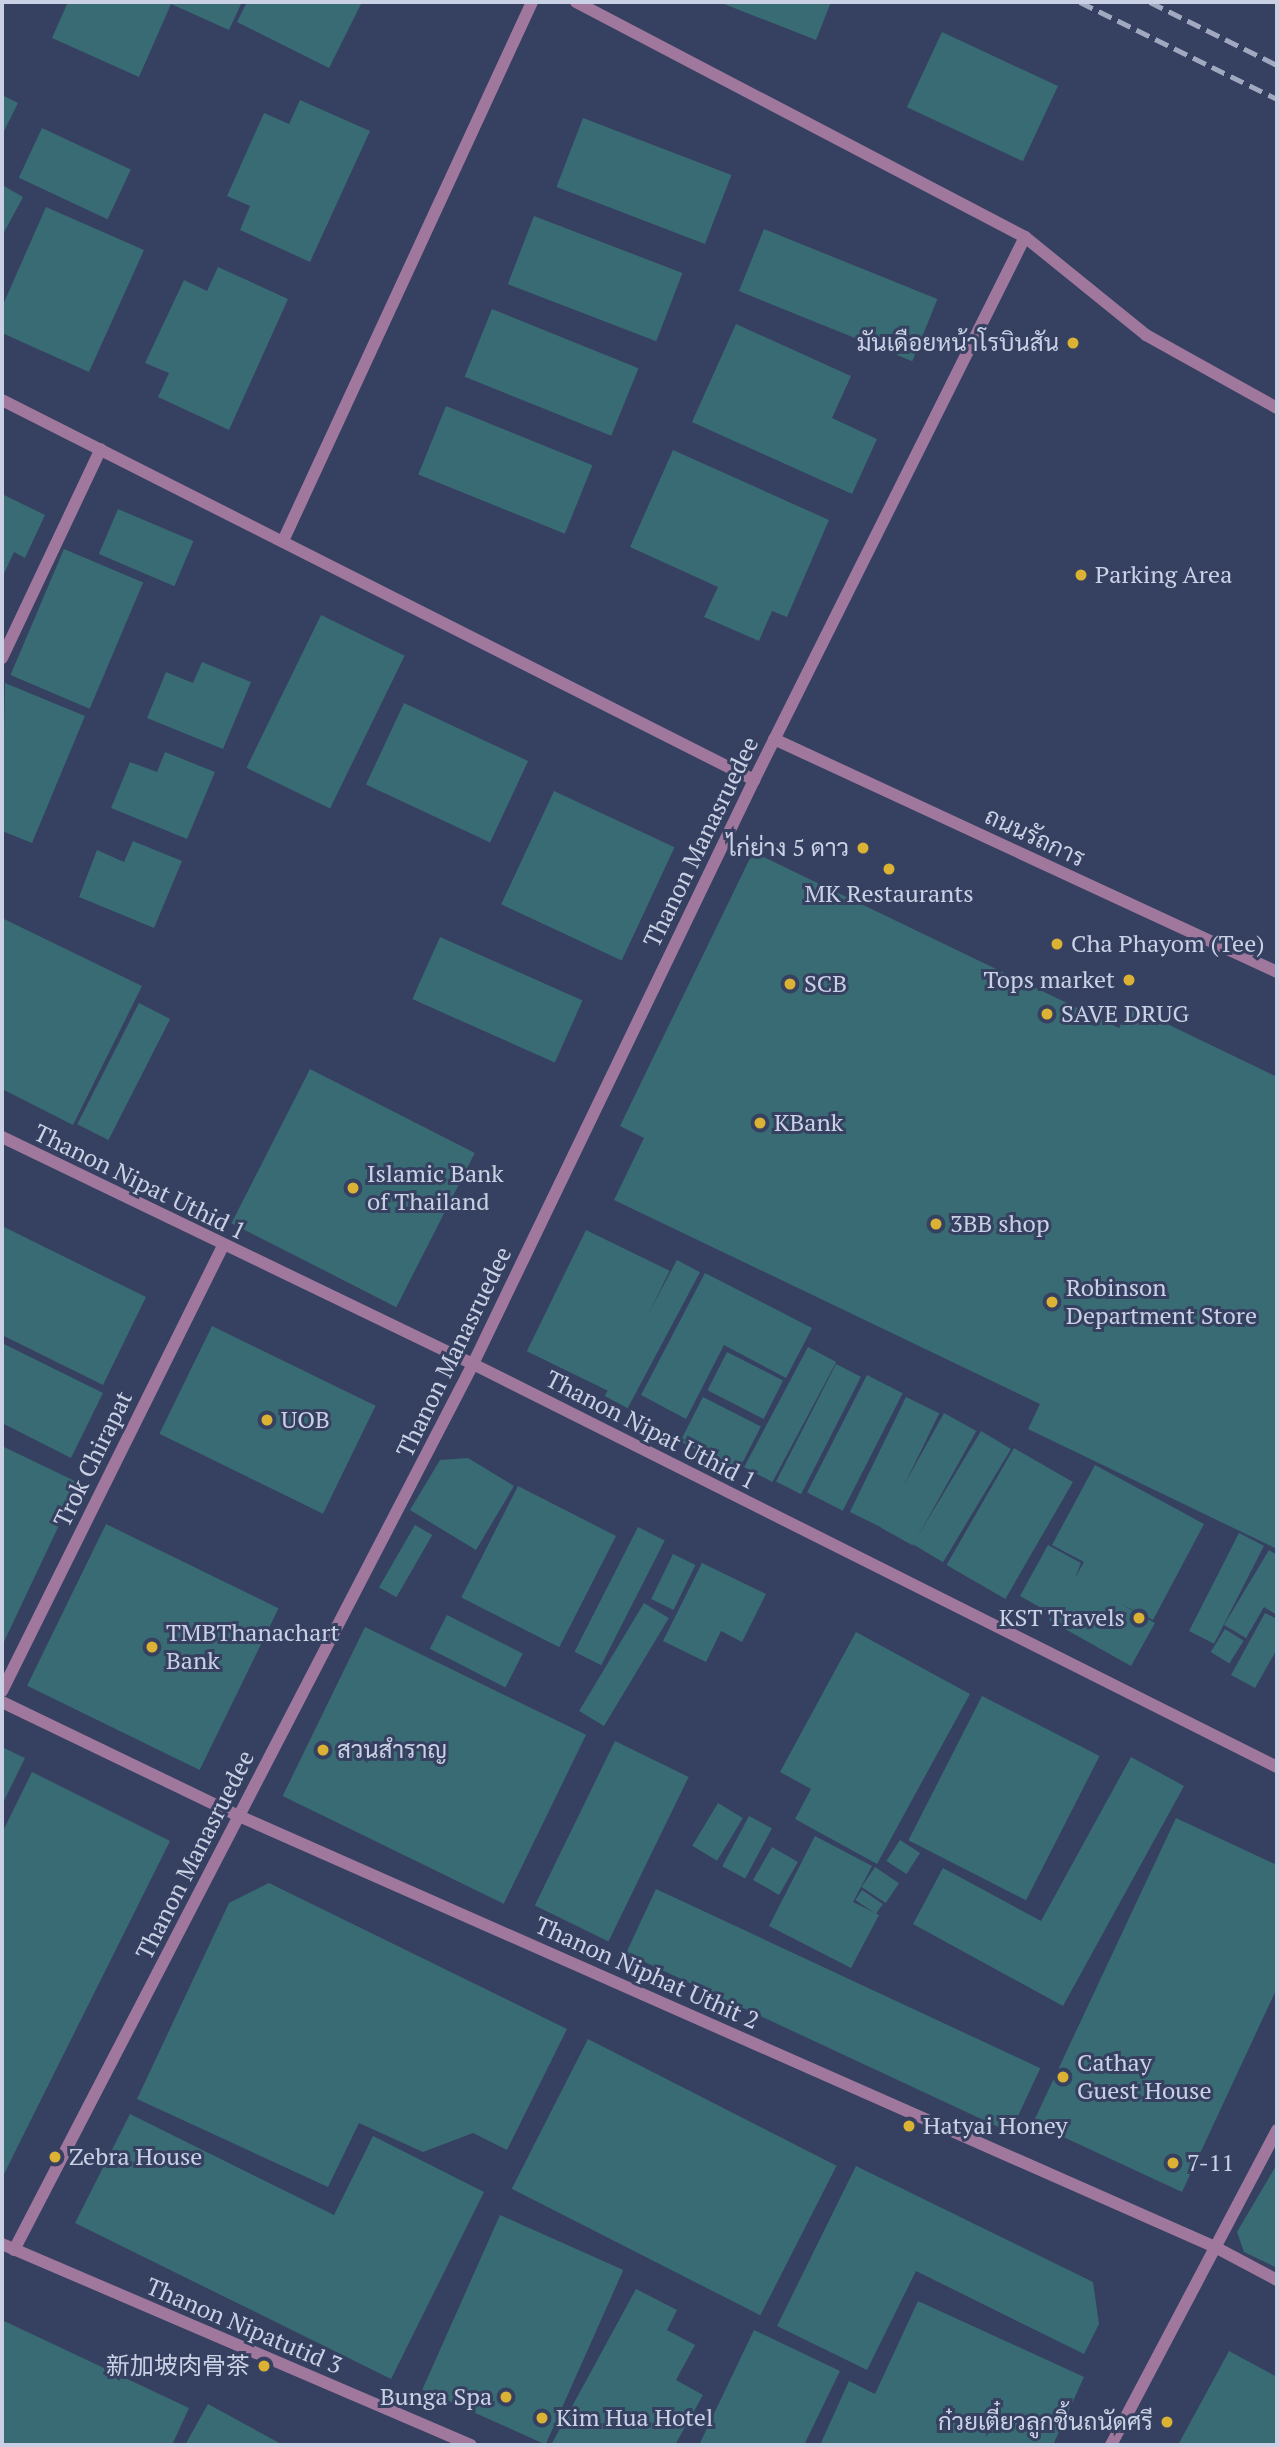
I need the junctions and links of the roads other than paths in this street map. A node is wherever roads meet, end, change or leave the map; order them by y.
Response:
1 (532, 2) edge
2 (576, 2) edge
3 (1025, 237) junction
4 (2, 400) edge
5 (1277, 408) edge
6 (101, 449) junction
7 (283, 541) junction
8 (2, 658) edge
9 (774, 739) junction
10 (754, 780) junction
11 (1277, 972) edge
12 (2, 1137) edge
13 (222, 1247) junction
14 (473, 1364) junction
15 (2, 1691) edge
16 (2, 1702) edge
17 (1277, 1767) edge
18 (239, 1816) junction
19 (1277, 2130) edge
20 (8, 2247) edge
21 (1215, 2247) junction
22 (1277, 2280) edge
23 (471, 2445) edge
24 (1111, 2445) edge

1 - 7 street
2 - 3 street
3 - 5 street
3 - 9 street, Thanon Manasruedee
4 - 6 street
6 - 7 street
6 - 8 street
7 - 10 street
9 - 10 street, Thanon Manasruedee
9 - 11 street, ถนนรัถการ
10 - 14 street, Thanon Manasruedee
12 - 13 street, Thanon Nipat Uthid 1
13 - 14 street, Thanon Nipat Uthid 1
13 - 15 street, Trok Chirapat
14 - 17 street, Thanon Nipat Uthid 1
14 - 18 street, Thanon Manasruedee
16 - 18 street, Thanon Niphat Uthit 2
18 - 20 street, Thanon Manasruedee
18 - 21 street, Thanon Niphat Uthit 2
19 - 21 street
20 - 23 street, Thanon Nipatutid 3
21 - 22 street, Thanon Niphat Uthit 2
21 - 24 street

